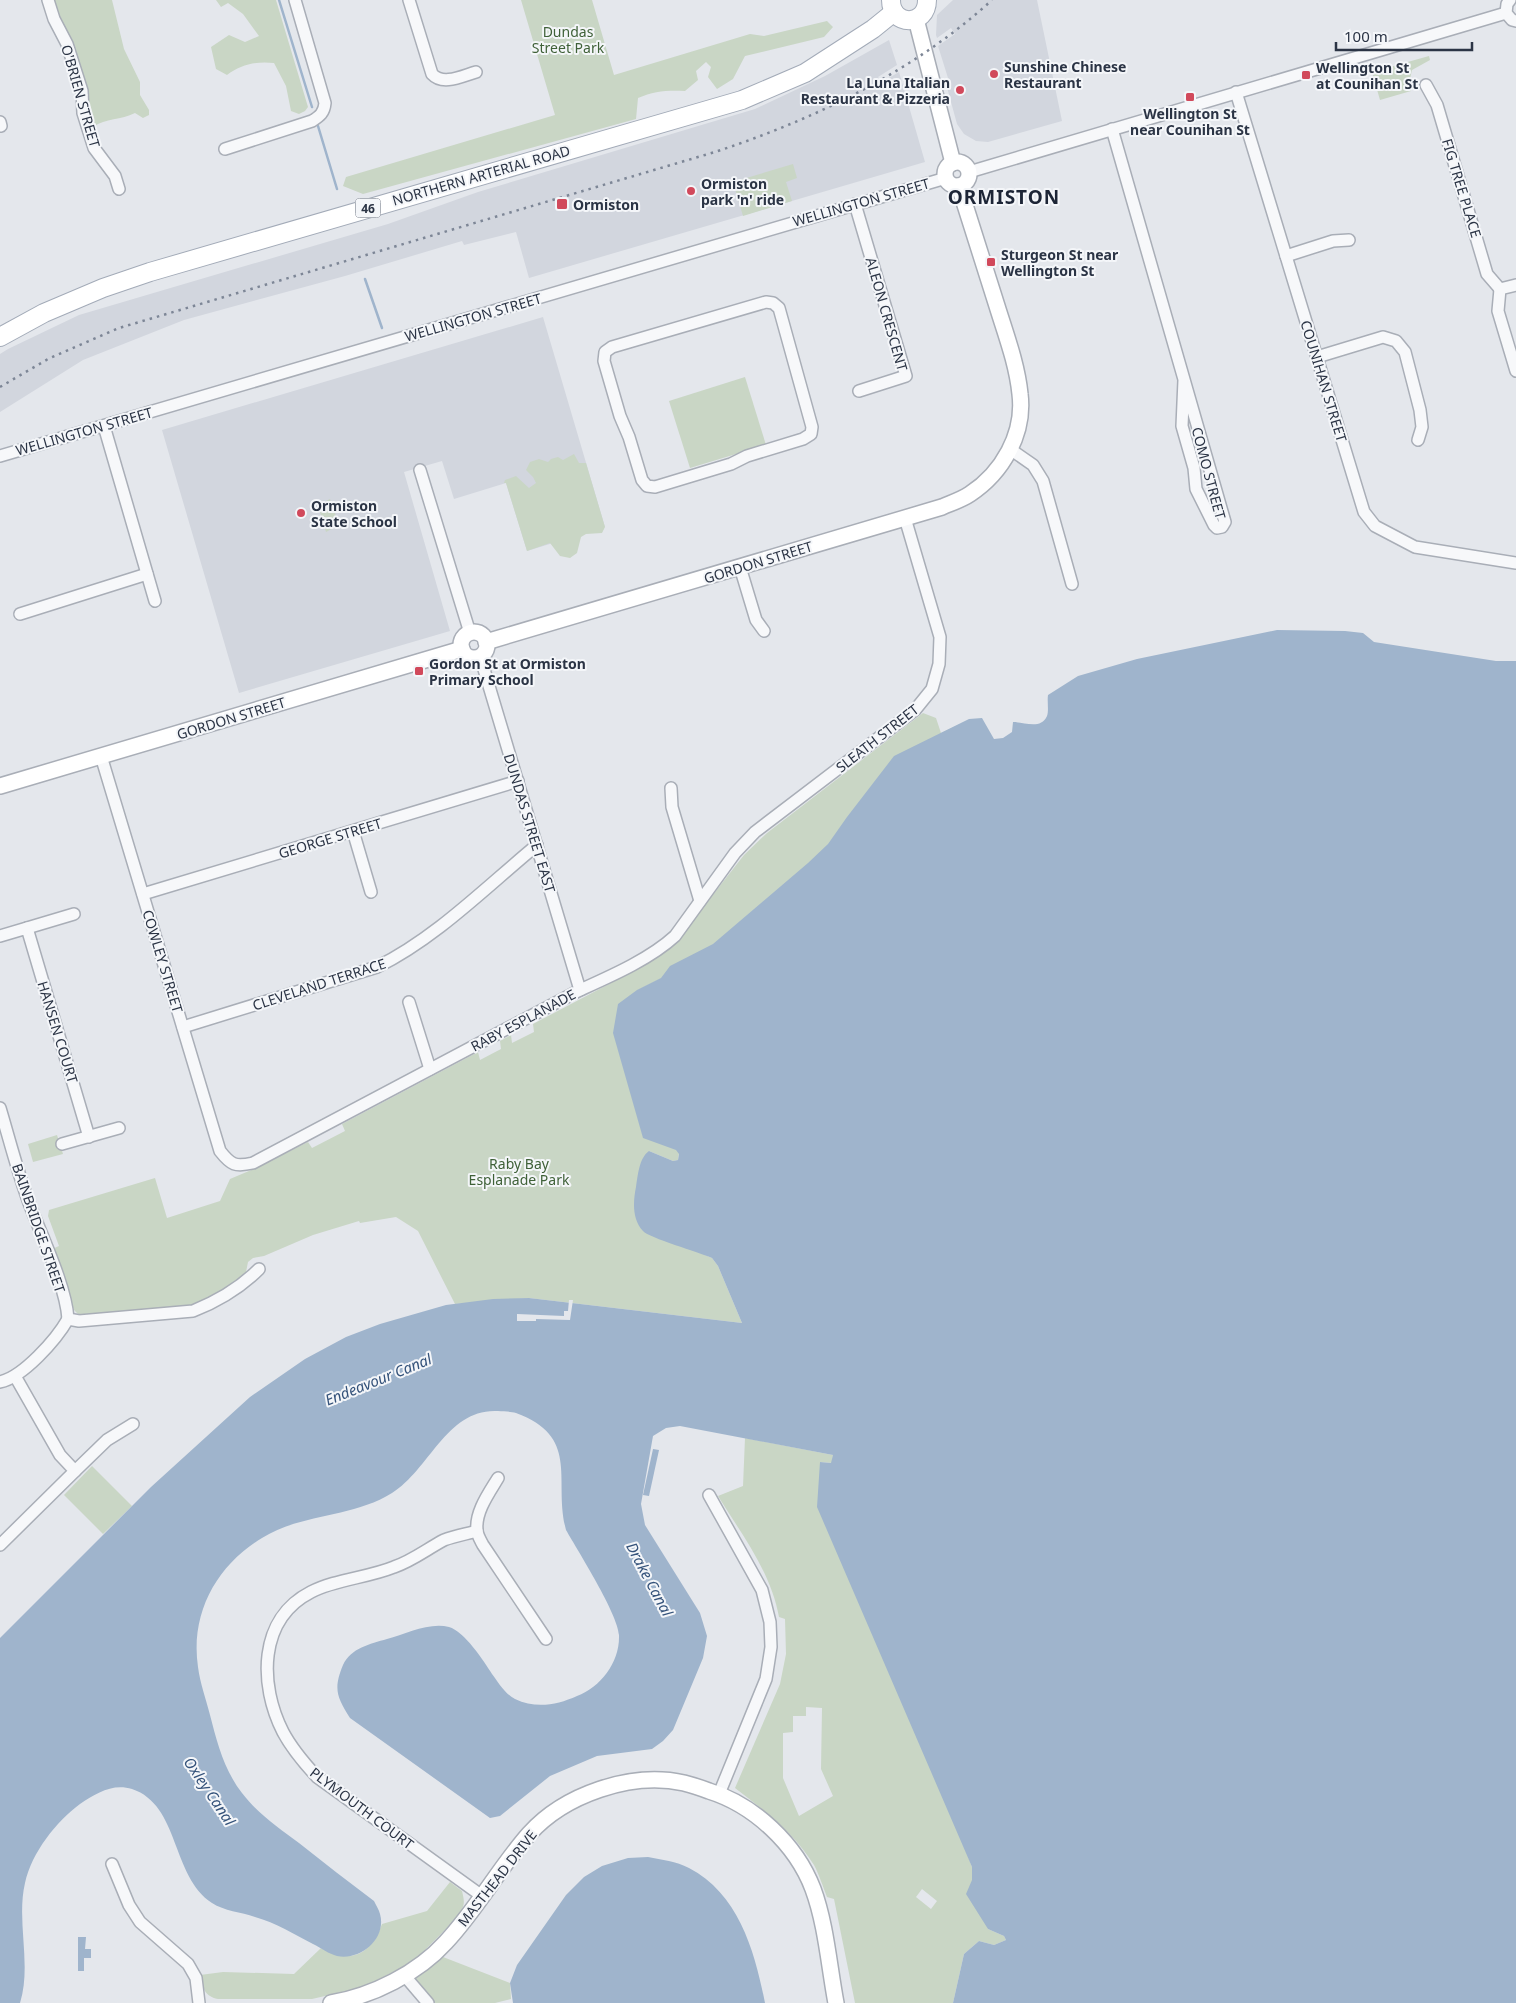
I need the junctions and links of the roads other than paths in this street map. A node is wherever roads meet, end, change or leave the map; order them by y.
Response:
1 (48, 0) edge
2 (295, 0) edge
3 (410, 0) edge
4 (927, 0) edge
5 (1510, 0) edge
6 (892, 6) edge
7 (1506, 13) junction
8 (916, 19) junction
9 (1516, 21) edge
10 (476, 72) dead end
11 (1426, 85) dead end
12 (1236, 92) junction
13 (1112, 129) junction
14 (225, 149) dead end
15 (953, 163) junction
16 (969, 172) junction
17 (946, 178) junction
18 (959, 186) junction
19 (119, 189) dead end
20 (855, 204) junction
21 (1349, 240) dead end
22 (1286, 256) junction
23 (1516, 285) edge
24 (1500, 290) junction
25 (773, 303) joint
26 (0, 337) edge
27 (1317, 358) junction
28 (1516, 371) edge
29 (1184, 380) junction
30 (859, 391) dead end
31 (104, 426) junction
32 (1418, 440) dead end
33 (1010, 449) junction
34 (0, 456) edge
35 (420, 470) dead end
36 (906, 518) junction
37 (1516, 563) edge
38 (740, 567) junction
39 (148, 574) junction
40 (1072, 584) dead end
41 (156, 601) dead end
42 (20, 614) dead end
43 (764, 631) dead end
44 (470, 633) junction
45 (483, 649) junction
46 (462, 650) junction
47 (101, 756) junction
48 (518, 781) junction
49 (0, 786) edge
50 (671, 788) dead end
51 (773, 817) joint
52 (353, 831) junction
53 (537, 845) junction
54 (371, 892) dead end
55 (143, 894) junction
56 (700, 901) junction
57 (74, 914) dead end
58 (27, 928) junction
59 (0, 936) edge
60 (580, 990) junction
61 (409, 1002) dead end
62 (183, 1027) junction
63 (430, 1069) junction
64 (0, 1108) edge
65 (2, 1123) edge
66 (119, 1128) dead end
67 (89, 1136) junction
68 (62, 1144) dead end
69 (229, 1163) joint
70 (259, 1269) dead end
71 (68, 1319) junction
72 (15, 1376) junction
73 (0, 1382) edge
74 (133, 1424) dead end
75 (74, 1472) junction
76 (498, 1478) dead end
77 (709, 1495) dead end
78 (477, 1531) junction
79 (0, 1545) edge
80 (546, 1639) dead end
81 (719, 1794) junction
82 (112, 1864) dead end
83 (482, 1896) junction
84 (404, 1975) junction
85 (200, 2003) edge
86 (331, 2003) edge
87 (428, 2003) edge
88 (836, 2003) edge

1 - 19 street, O'BRIEN STREET
2 - 14 street
3 - 10 street
4 - 8 main road
5 - 7 street
6 - 8 main road, 46
6 - 26 main road, NORTHERN ARTERIAL ROAD / 46
7 - 9 street
7 - 12 street
8 - 15 street
11 - 24 street, FIG TREE PLACE
12 - 13 street
12 - 22 street, COUNIHAN STREET
13 - 16 street
13 - 29 street, COMO STREET
15 - 16 street
15 - 17 street
16 - 18 street
17 - 18 street
17 - 20 street, WELLINGTON STREET
18 - 33 street, GORDON STREET
20 - 30 street, ALEON CRESCENT
20 - 31 street, WELLINGTON STREET
21 - 22 street
22 - 27 street, COUNIHAN STREET
23 - 24 street
24 - 28 street
25 - 25 street
27 - 32 street
27 - 37 street, COUNIHAN STREET
29 - 29 street, COMO STREET
31 - 34 street, WELLINGTON STREET
31 - 39 street
33 - 36 street, GORDON STREET
33 - 40 street
35 - 44 street
36 - 38 street, GORDON STREET
36 - 51 street, SLEATH STREET
38 - 43 street
38 - 45 street, GORDON STREET
39 - 41 street
39 - 42 street
44 - 45 street
44 - 46 street
45 - 46 street
45 - 48 street, DUNDAS STREET EAST
46 - 47 street, GORDON STREET
47 - 49 street, GORDON STREET
47 - 55 street, COWLEY STREET
48 - 52 street, GEORGE STREET
48 - 53 street, DUNDAS STREET EAST
50 - 56 street
51 - 56 street, RABY ESPLANADE
52 - 54 street
52 - 55 street, GEORGE STREET
53 - 60 street, DUNDAS STREET EAST
53 - 62 street, CLEVELAND TERRACE
55 - 62 street, COWLEY STREET
56 - 60 street, RABY ESPLANADE
57 - 58 street
58 - 59 street
58 - 67 street, HANSEN COURT
60 - 63 street, RABY ESPLANADE
61 - 63 street
62 - 69 street, COWLEY STREET
63 - 69 street, RABY ESPLANADE
64 - 65 street, BAINBRIDGE STREET
65 - 71 street, BAINBRIDGE STREET
66 - 67 street
67 - 68 street
70 - 71 street
71 - 72 street
72 - 73 street
72 - 75 street
74 - 75 street
75 - 79 street
76 - 78 street
77 - 81 street
78 - 80 street
78 - 83 street, PLYMOUTH COURT
81 - 83 street, MASTHEAD DRIVE
81 - 88 street, MASTHEAD DRIVE
82 - 85 street
83 - 84 street, MASTHEAD DRIVE
84 - 86 street, MASTHEAD DRIVE
84 - 87 street

